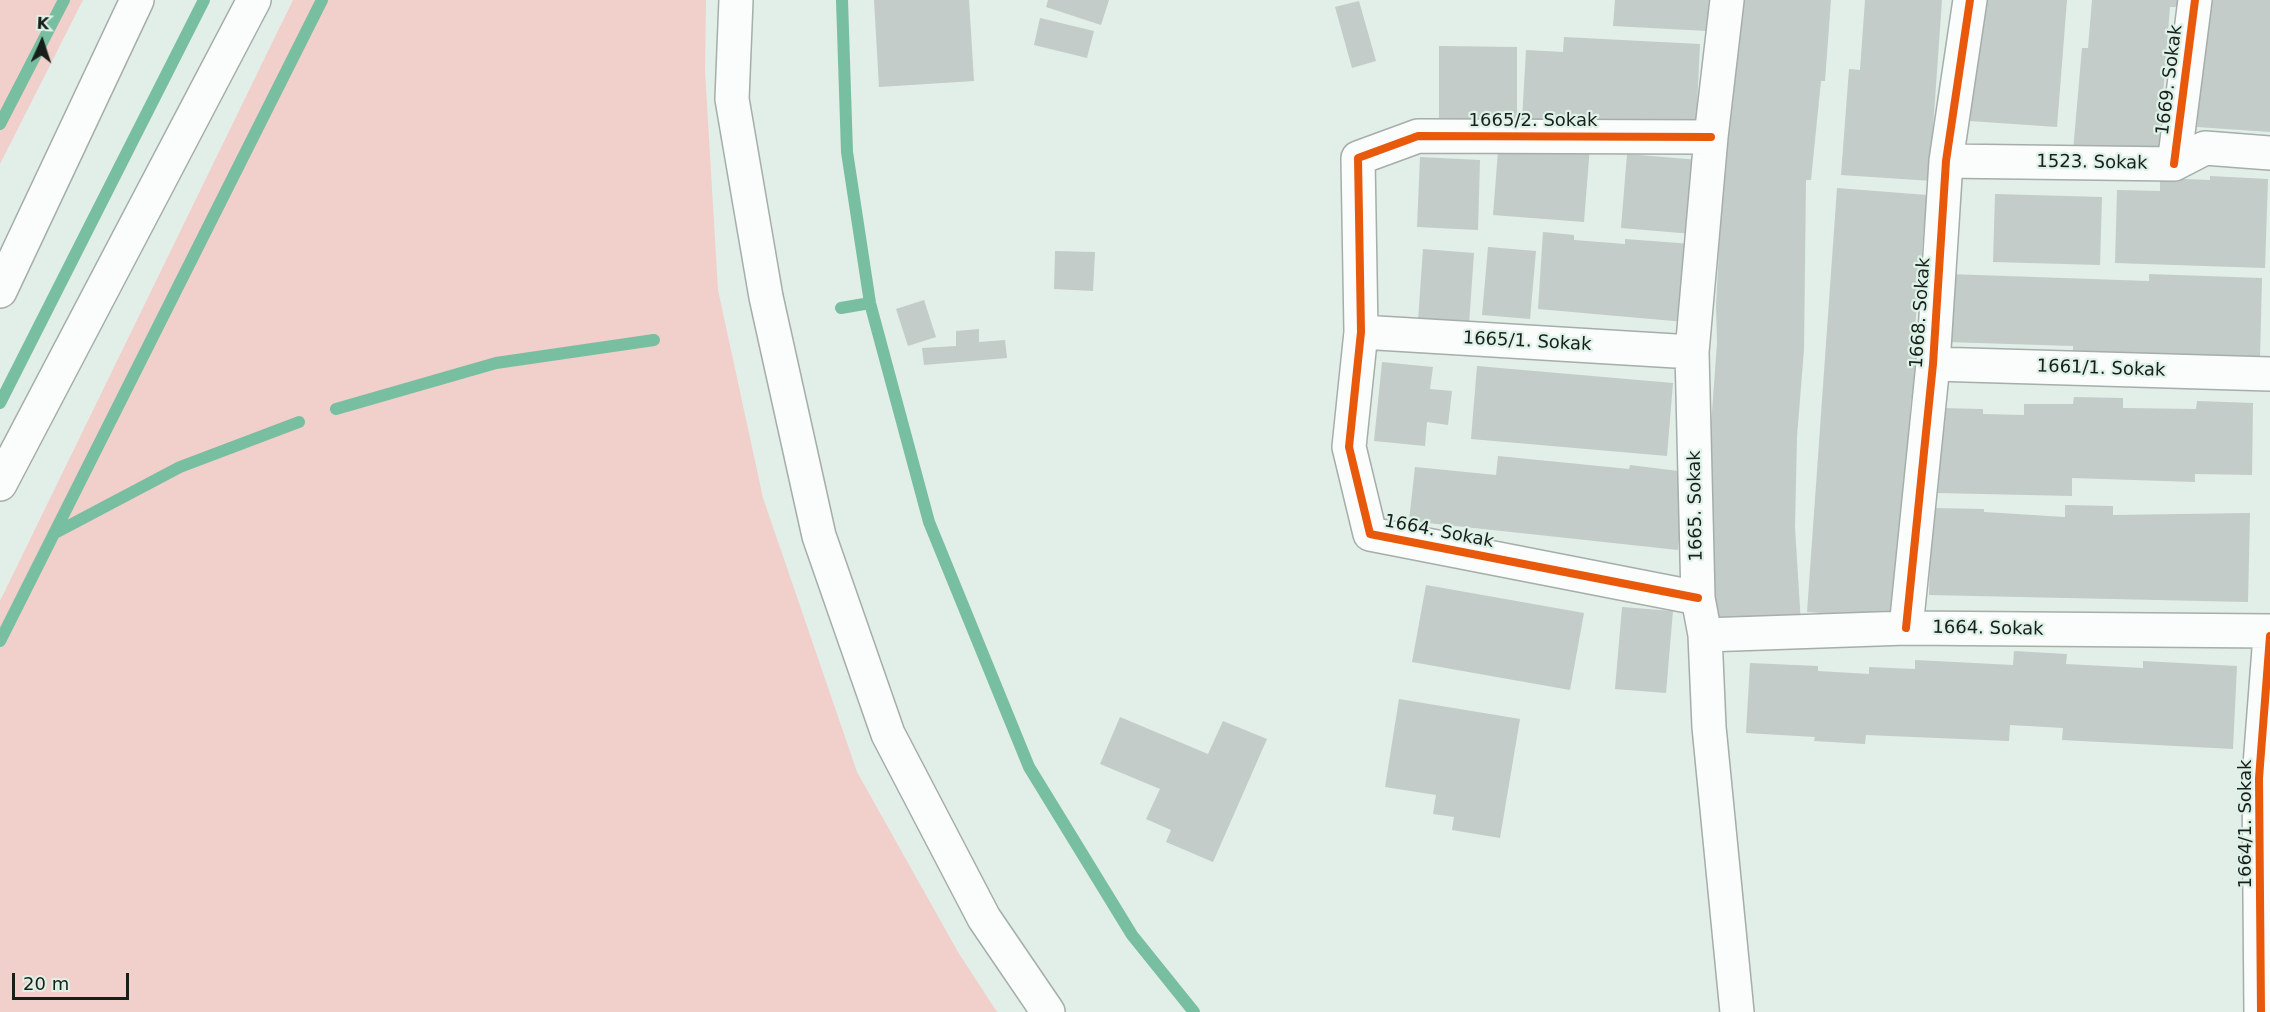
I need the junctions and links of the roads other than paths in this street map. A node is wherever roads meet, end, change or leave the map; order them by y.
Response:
1 (137, 0) edge
2 (254, 0) edge
3 (736, 0) edge
4 (1727, 0) edge
5 (1970, 0) edge
6 (2195, 0) edge
7 (1711, 136) junction
8 (2270, 153) edge
9 (1358, 158) joint
10 (1946, 161) junction
11 (2174, 164) junction
12 (0, 291) edge
13 (1361, 332) junction
14 (1692, 352) junction
15 (1933, 364) junction
16 (2270, 374) edge
17 (0, 484) edge
18 (1698, 598) junction
19 (1906, 628) junction
20 (2270, 631) edge
21 (1706, 635) junction
22 (2270, 636) edge
23 (1048, 1012) edge
24 (1737, 1012) edge
25 (2261, 1012) edge

1 - 12 main road
2 - 17 main road
3 - 23 main road
4 - 7 main road, 1665. Sokak
5 - 10 main road, 1668. Sokak
6 - 11 main road, 1669. Sokak
7 - 9 main road, 1665/2. Sokak
7 - 14 main road, 1665. Sokak
8 - 11 main road, 1523. Sokak
9 - 13 main road, 1664. Sokak
10 - 11 main road, 1523. Sokak
10 - 15 main road, 1668. Sokak
13 - 14 main road, 1665/1. Sokak
13 - 18 main road, 1664. Sokak
14 - 18 main road, 1665. Sokak
15 - 16 main road, 1661/1. Sokak
15 - 19 main road, 1668. Sokak
18 - 21 main road, 1665. Sokak
19 - 20 main road, 1664. Sokak
19 - 21 main road, 1664. Sokak
21 - 24 main road, 1665. Sokak
22 - 25 main road, 1664/1. Sokak

